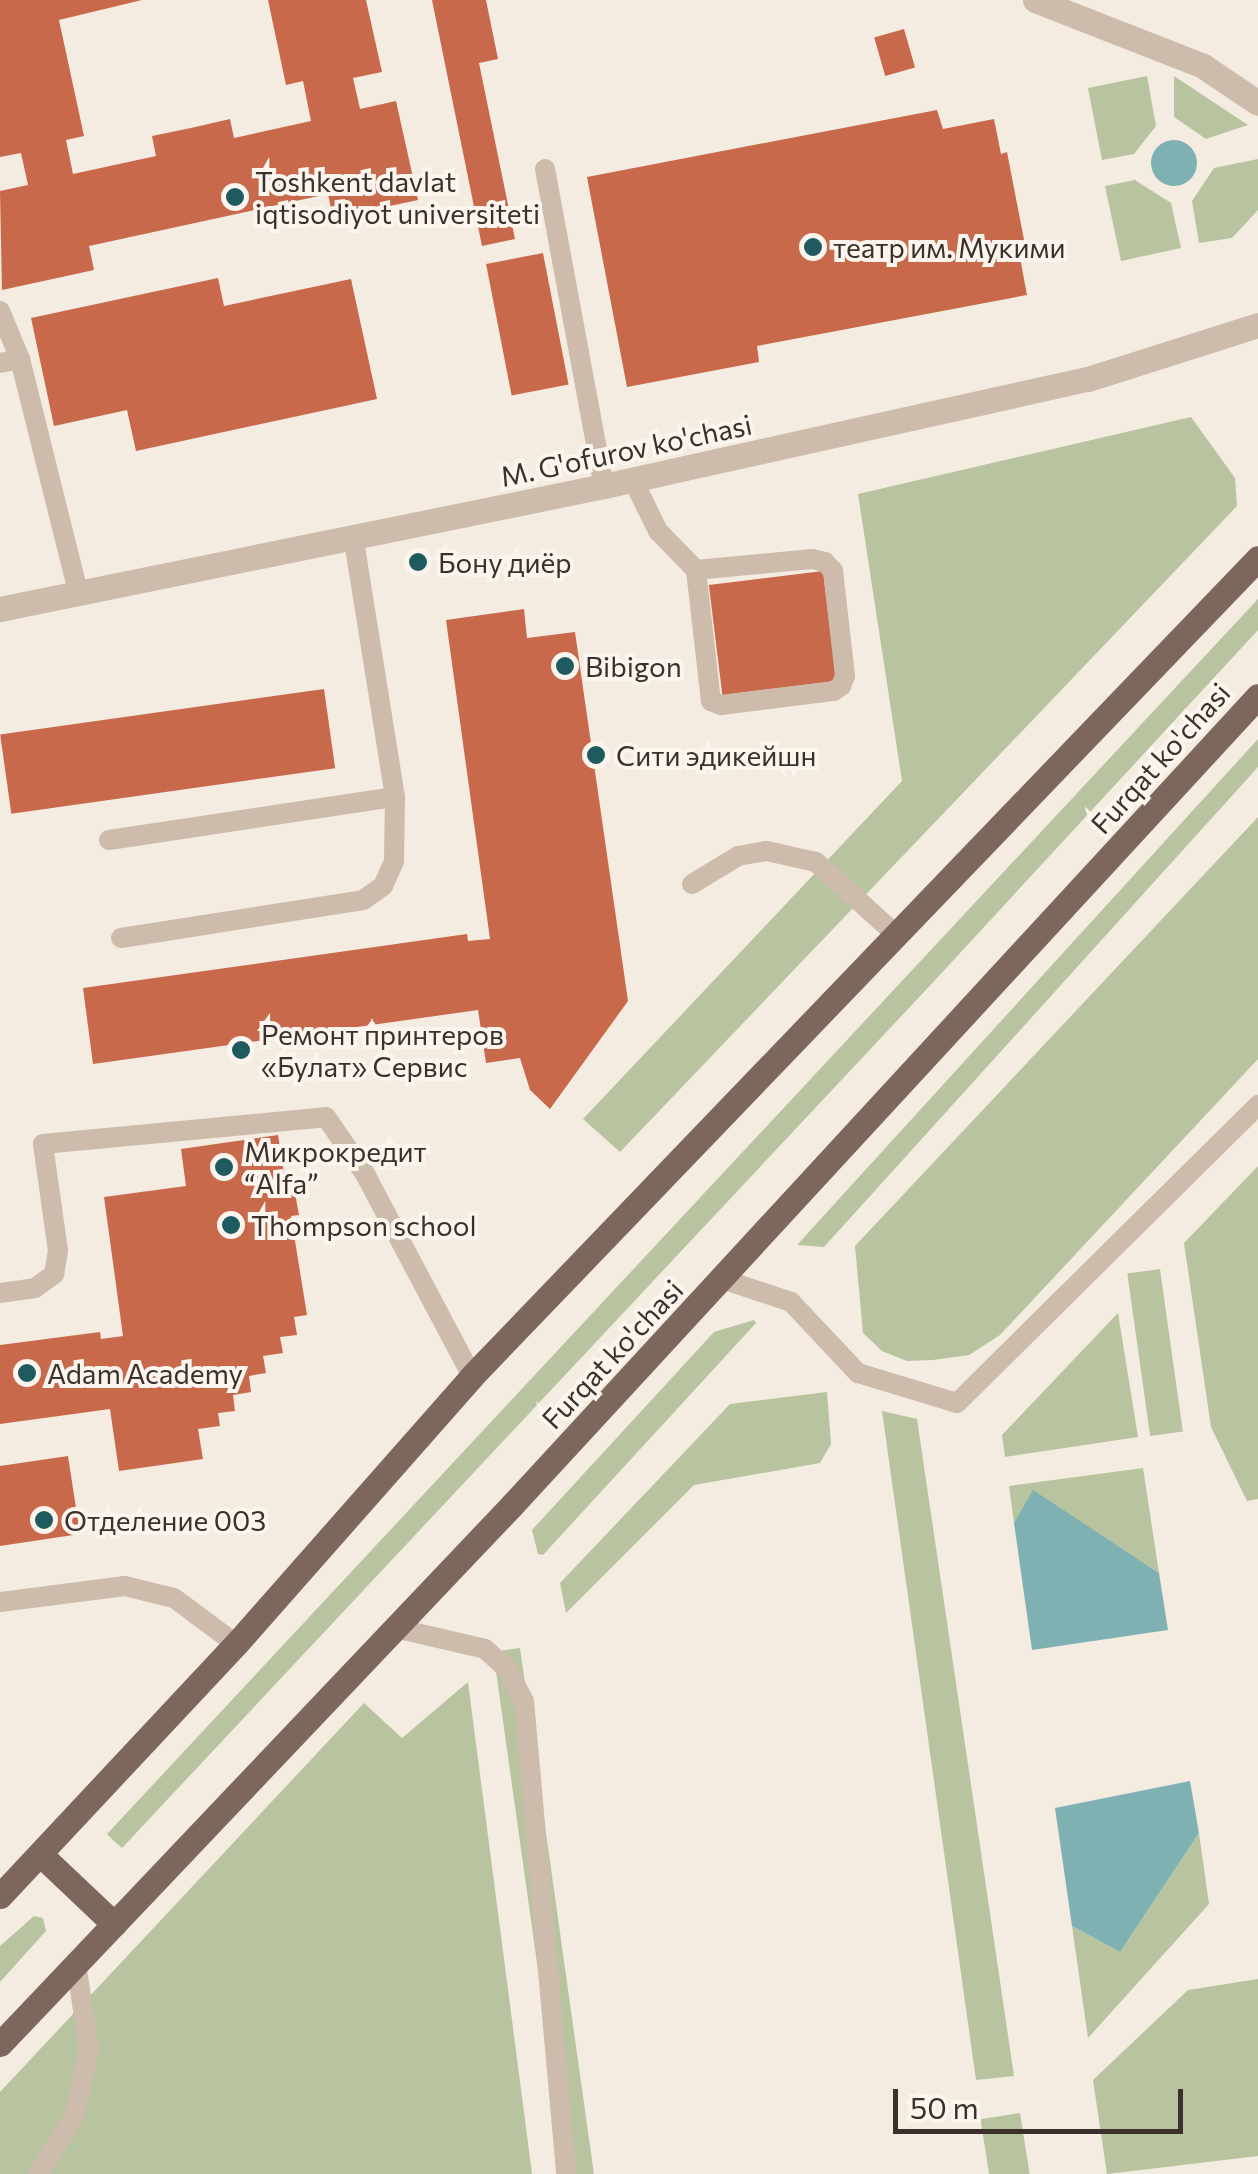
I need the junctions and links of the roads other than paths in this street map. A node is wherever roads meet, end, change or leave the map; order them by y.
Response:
1 (1035, 0) edge
2 (1258, 103) edge
3 (545, 169) dead end
4 (0, 311) edge
5 (1258, 325) edge
6 (10, 361) edge
7 (633, 480) junction
8 (604, 486) junction
9 (353, 536) junction
10 (1258, 558) edge
11 (696, 570) junction
12 (78, 592) junction
13 (0, 609) edge
14 (1258, 696) edge
15 (395, 796) junction
16 (110, 840) dead end
17 (692, 884) dead end
18 (894, 933) junction
19 (121, 938) dead end
20 (1258, 1104) edge
21 (722, 1279) junction
22 (0, 1294) edge
23 (472, 1376) junction
24 (0, 1602) edge
25 (394, 1628) junction
26 (236, 1644) junction
27 (40, 1854) junction
28 (0, 1896) edge
29 (114, 1924) junction
30 (76, 1964) junction
31 (0, 2044) edge
32 (38, 2174) edge
33 (566, 2174) edge

1 - 2 street
3 - 8 lane
4 - 6 lane
5 - 7 street, M. G'ofurov ko'chasi
6 - 12 lane
7 - 8 street, M. G'ofurov ko'chasi
7 - 11 lane
8 - 9 street, M. G'ofurov ko'chasi
9 - 12 street, M. G'ofurov ko'chasi
9 - 15 lane
10 - 18 main road
11 - 11 lane
12 - 13 street, M. G'ofurov ko'chasi
14 - 21 main road, Furqat ko'chasi
15 - 16 lane
15 - 19 lane
17 - 18 lane
18 - 23 main road
20 - 21 lane
21 - 25 main road, Furqat ko'chasi
22 - 23 lane
23 - 26 main road
24 - 26 lane
25 - 29 main road, Furqat ko'chasi
25 - 33 lane
26 - 27 main road
27 - 28 main road
27 - 29 main road
29 - 30 main road, Furqat ko'chasi
30 - 31 main road, Furqat ko'chasi
30 - 32 lane

